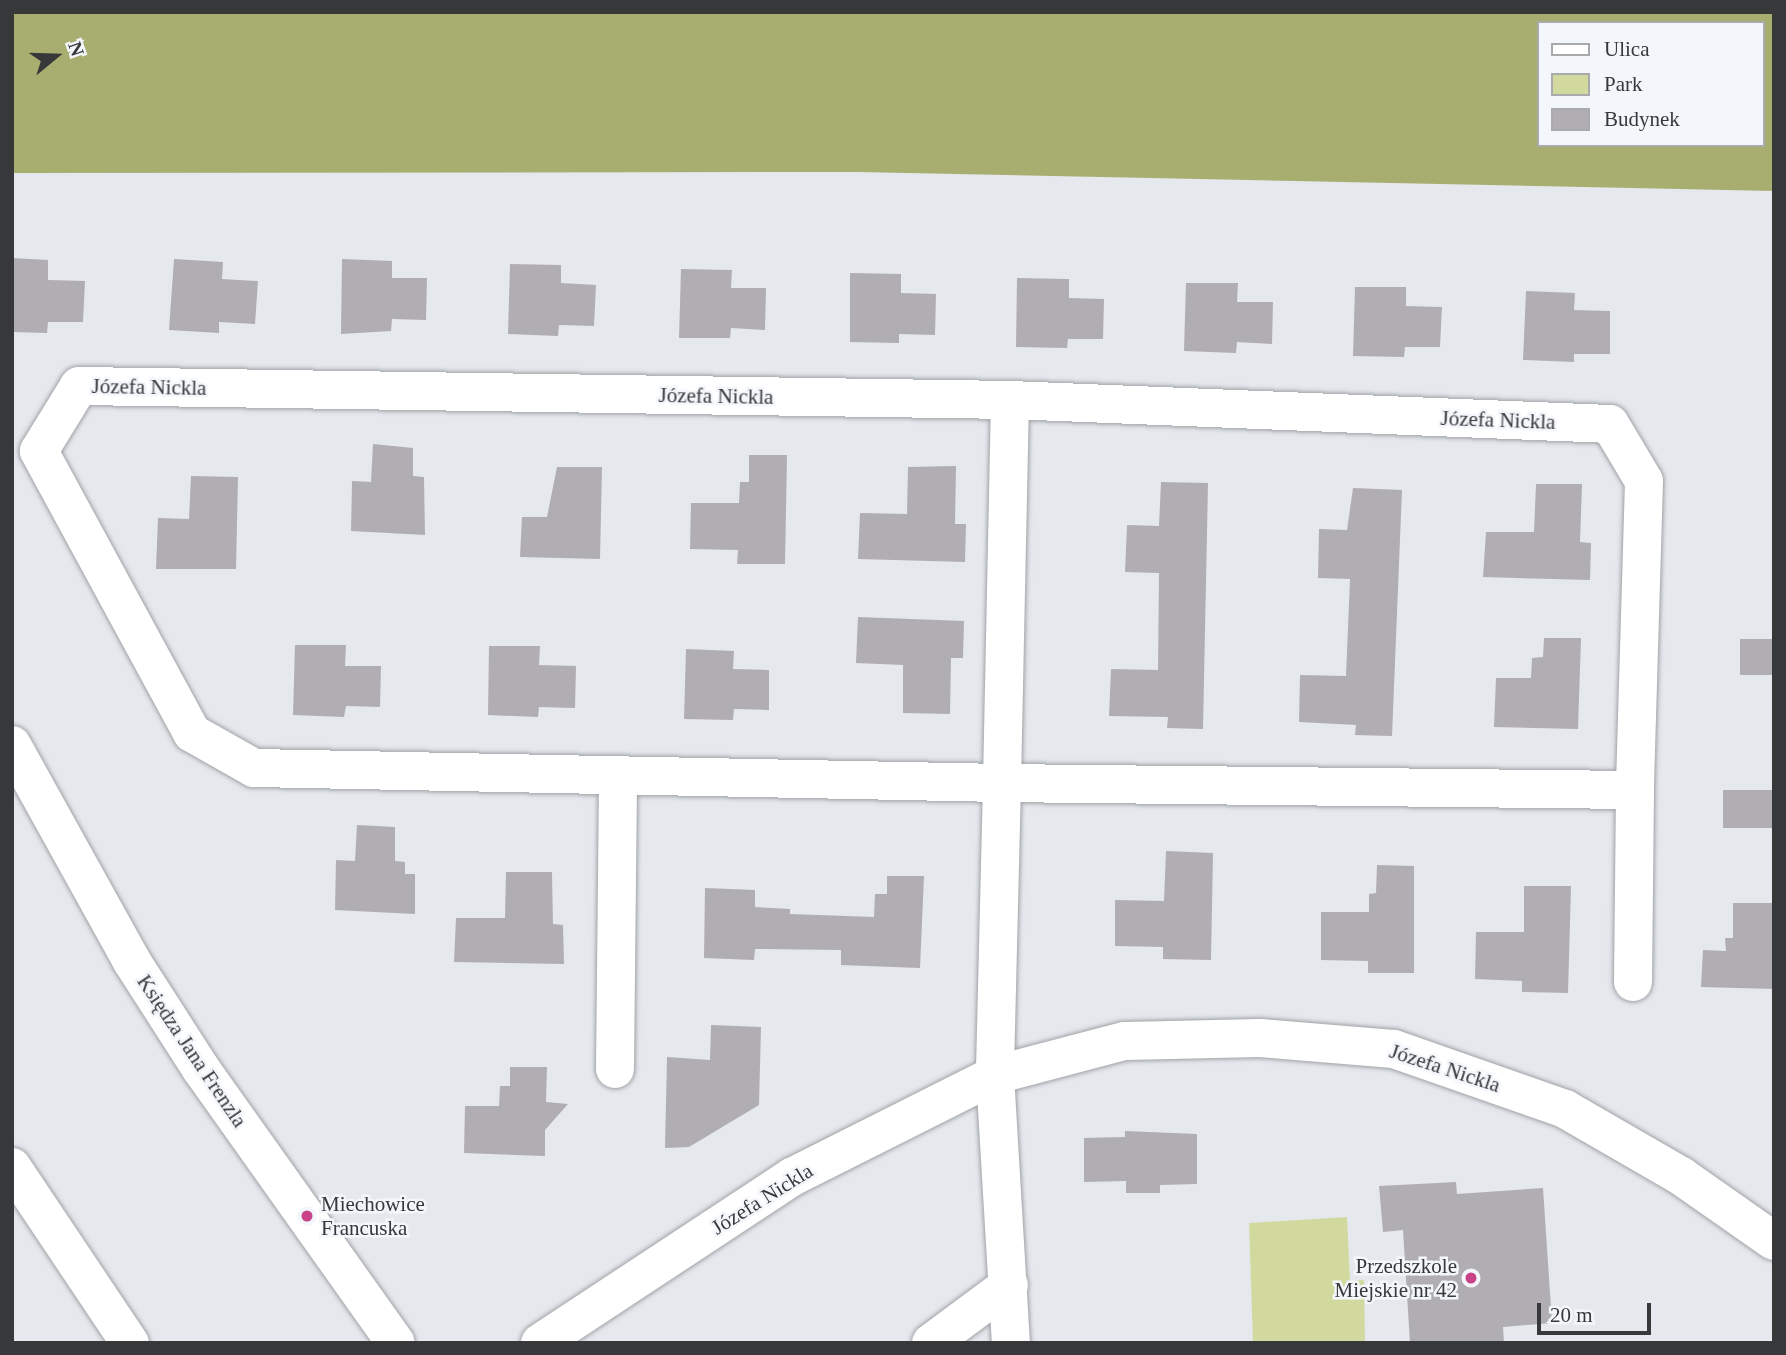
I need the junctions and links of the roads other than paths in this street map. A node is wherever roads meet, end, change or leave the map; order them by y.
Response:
1 (1010, 400) junction
2 (12, 745) edge
3 (618, 775) junction
4 (1002, 783) junction
5 (1635, 790) junction
6 (1633, 982) dead end
7 (615, 1069) dead end
8 (995, 1075) junction
9 (12, 1167) edge
10 (1774, 1241) edge
11 (1009, 1285) junction
12 (130, 1343) edge
13 (396, 1343) edge
14 (540, 1343) edge
15 (931, 1343) edge
16 (1011, 1343) edge

1 - 3 street, Józefa Nickla
1 - 4 street
1 - 5 street, Józefa Nickla
2 - 13 street, Księdza Jana Frenzla
3 - 4 street, Józefa Nickla
3 - 7 street
4 - 5 street, Józefa Nickla
4 - 8 street
5 - 6 street, Józefa Nickla
8 - 10 street, Józefa Nickla
8 - 11 street
8 - 14 street, Józefa Nickla
9 - 12 street
11 - 15 street
11 - 16 street

